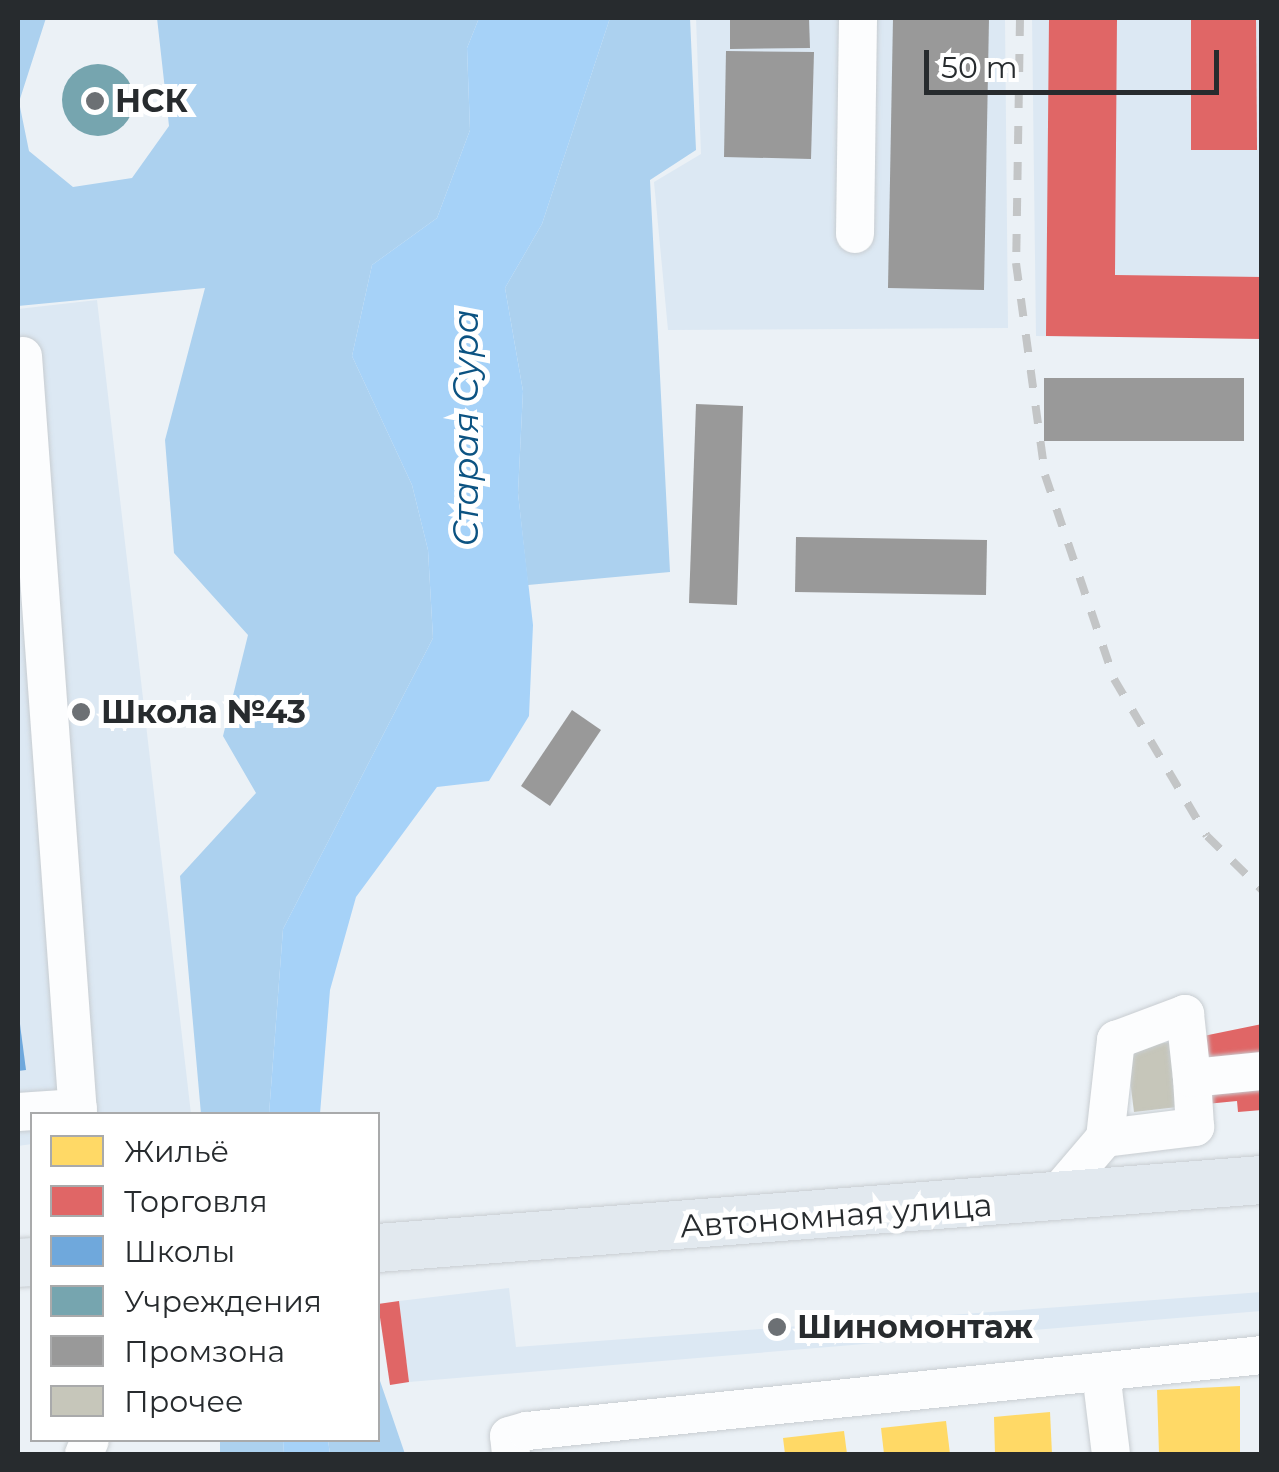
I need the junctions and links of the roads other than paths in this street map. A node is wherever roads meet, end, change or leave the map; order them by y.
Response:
1 (858, 18) edge
2 (854, 234) dead end
3 (23, 356) dead end
4 (1262, 1071) edge
5 (1192, 1078) junction
6 (78, 1111) edge
7 (18, 1112) edge
8 (1105, 1138) junction
9 (1262, 1180) edge
10 (1052, 1200) junction
11 (394, 1248) edge
12 (1262, 1355) edge
13 (1102, 1373) junction
14 (519, 1443) edge
15 (1112, 1454) edge

1 - 2 street
3 - 6 street
4 - 5 street
5 - 8 street
5 - 8 street
6 - 7 street
8 - 10 street
9 - 10 main road, Автономная улица
10 - 11 main road, Автономная улица
12 - 13 street
13 - 14 street
13 - 15 street

